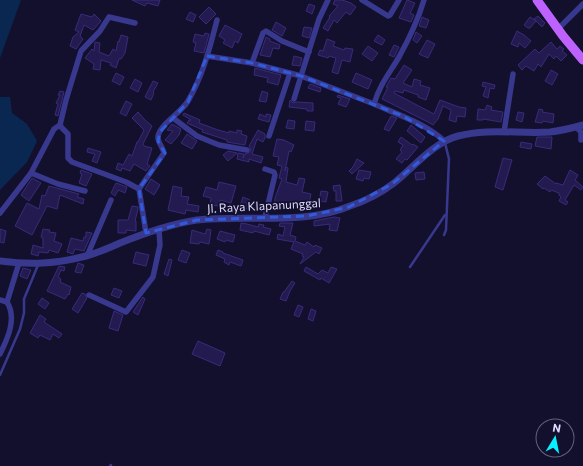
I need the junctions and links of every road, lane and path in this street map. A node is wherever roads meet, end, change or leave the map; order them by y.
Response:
1 (328, 0) edge
2 (362, 0) edge
3 (399, 0) edge
4 (424, 0) edge
5 (537, 0) edge
6 (583, 4) edge
7 (217, 20) dead end
8 (135, 23) dead end
9 (558, 29) junction
10 (309, 52) junction
11 (207, 56) junction
12 (583, 60) edge
13 (252, 63) junction
14 (290, 73) junction
15 (513, 74) dead end
16 (301, 76) junction
17 (294, 99) dead end
18 (374, 104) junction
19 (173, 118) junction
20 (60, 124) junction
21 (579, 126) edge
22 (504, 132) junction
23 (269, 136) dead end
24 (581, 140) dead end
25 (444, 141) junction
26 (247, 150) dead end
27 (265, 169) dead end
28 (30, 174) junction
29 (139, 189) junction
30 (85, 191) dead end
31 (111, 200) dead end
32 (0, 214) edge
33 (446, 215) junction
34 (265, 218) junction
35 (159, 229) junction
36 (146, 233) junction
37 (444, 235) dead end
38 (87, 256) junction
39 (0, 261) edge
40 (19, 263) junction
41 (38, 264) junction
42 (410, 267) dead end
43 (89, 295) dead end
44 (0, 300) edge
45 (7, 302) junction
46 (0, 354) edge
47 (0, 375) edge

1 - 10 street
2 - 3 street
4 - 18 street
5 - 9 main road
6 - 9 street
7 - 11 street
8 - 20 street
9 - 12 main road
10 - 13 street
10 - 16 street
11 - 13 street
11 - 19 street
13 - 14 street
14 - 16 street
14 - 23 street
15 - 22 street
16 - 17 street
16 - 18 street
18 - 25 street
19 - 26 street
19 - 29 street
20 - 28 street
20 - 29 street
21 - 22 street, Jl. Raya Klapanunggal
21 - 24 street
22 - 25 street, Jl. Raya Klapanunggal
25 - 33 lane
25 - 34 street, Jl. Raya Klapanunggal
27 - 34 street
28 - 30 street
28 - 32 street
29 - 36 street
31 - 38 street
33 - 37 lane
33 - 42 lane
34 - 35 street, Jl. Raya Klapanunggal
35 - 36 street, Jl. Raya Klapanunggal
35 - 43 street
36 - 38 street, Jl. Raya Klapanunggal
38 - 41 street, Jl. Raya Klapanunggal
39 - 40 street, Jl. Raya Klapanunggal
40 - 41 street, Jl. Raya Klapanunggal
40 - 45 street
41 - 47 lane
44 - 45 street
45 - 46 street

